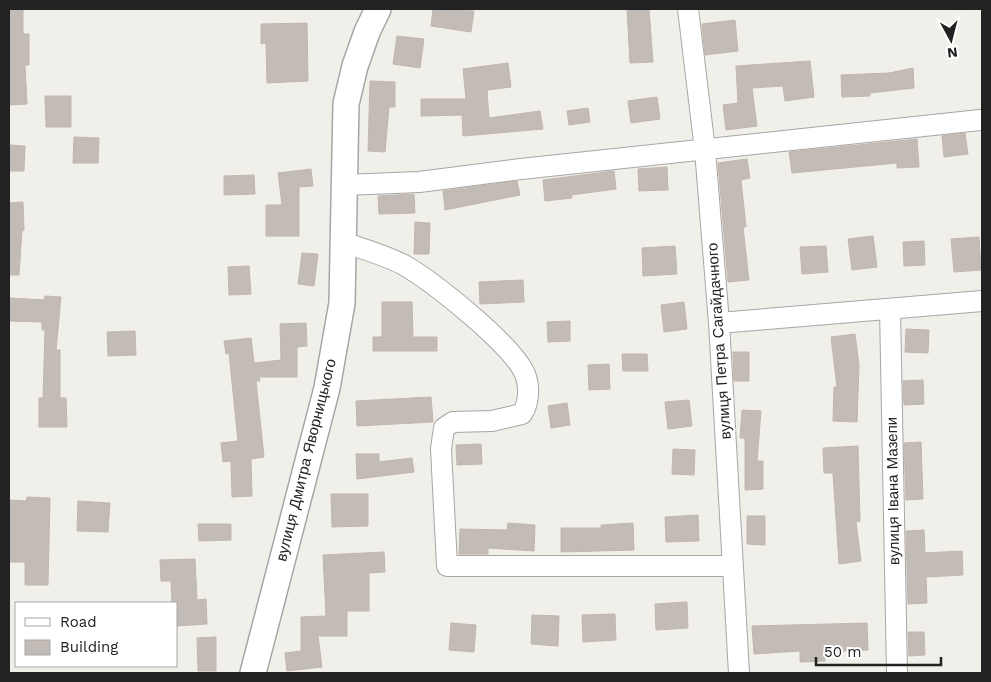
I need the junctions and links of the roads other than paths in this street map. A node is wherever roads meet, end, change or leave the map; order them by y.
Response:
1 (378, 9) edge
2 (688, 9) edge
3 (980, 120) dead end
4 (705, 150) junction
5 (344, 185) junction
6 (343, 242) junction
7 (982, 301) edge
8 (890, 309) junction
9 (719, 323) junction
10 (731, 566) junction
11 (253, 673) edge
12 (739, 673) edge
13 (896, 673) edge

1 - 5 street, вулиця Дмитра Яворницького
2 - 4 street, вулиця Петра Сагайдачного
3 - 4 street
4 - 5 street
4 - 9 street, вулиця Петра Сагайдачного
5 - 6 street, вулиця Дмитра Яворницького
6 - 10 street
6 - 11 street, вулиця Дмитра Яворницького
7 - 8 street
8 - 9 street
8 - 13 street, вулиця Івана Мазепи
9 - 10 street, вулиця Петра Сагайдачного
10 - 12 street, вулиця Петра Сагайдачного

